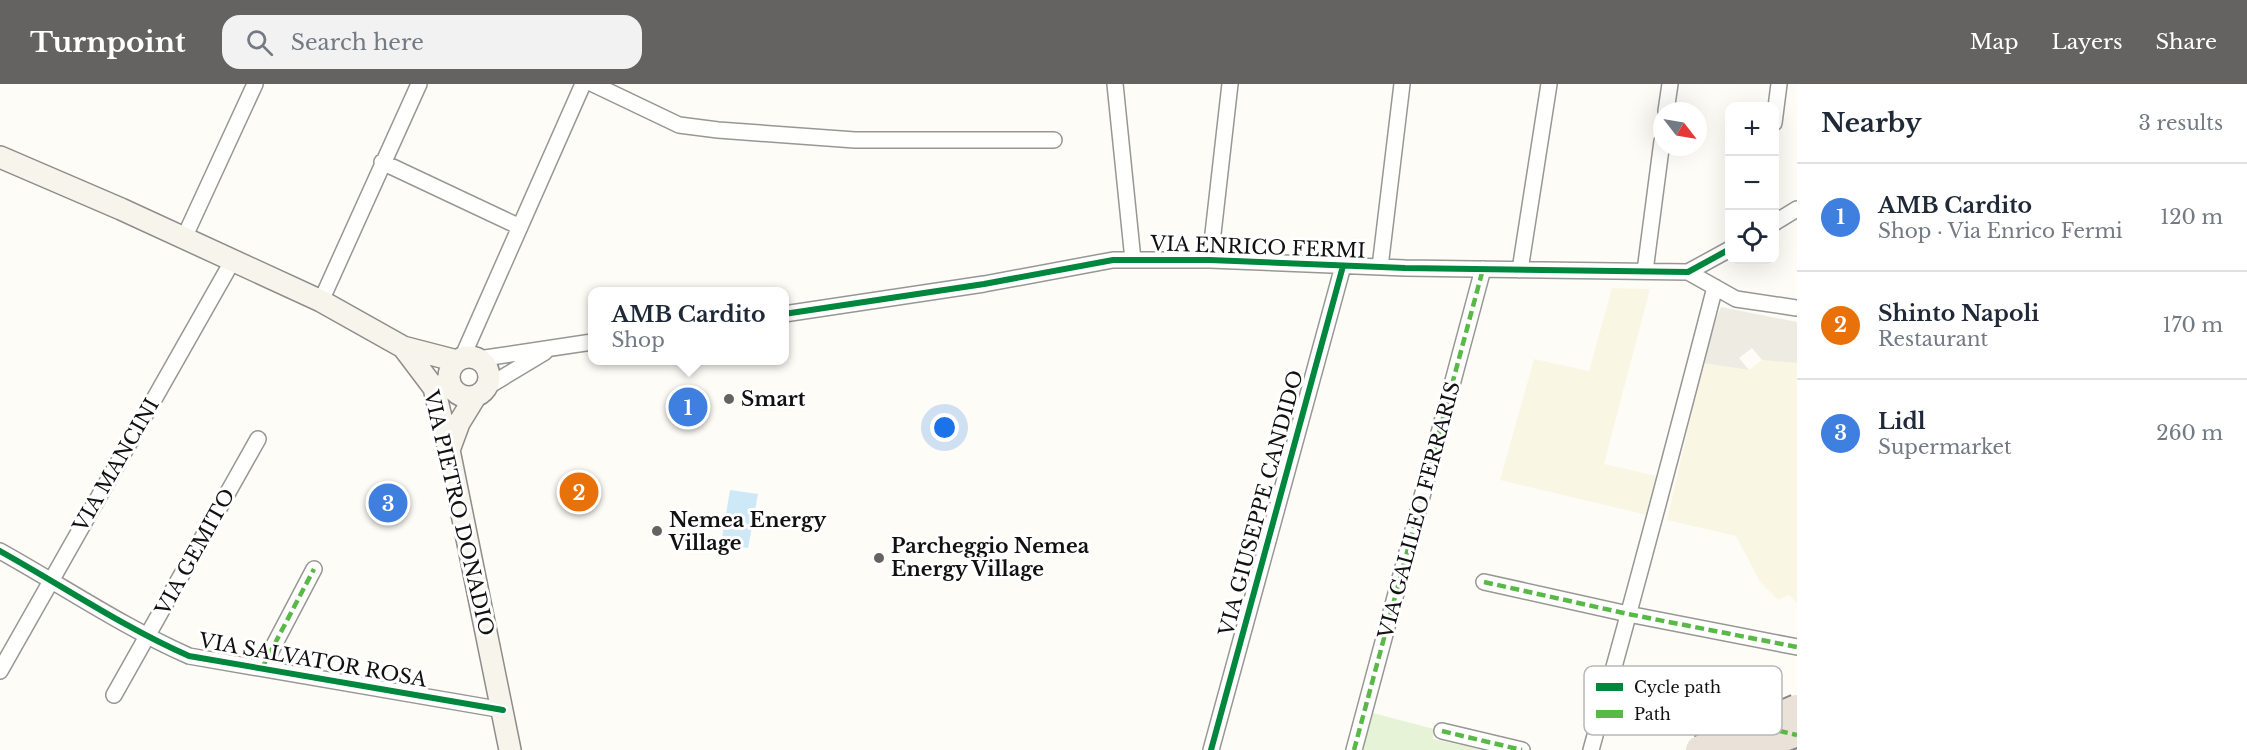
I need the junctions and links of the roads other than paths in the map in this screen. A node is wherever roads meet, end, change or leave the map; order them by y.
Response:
1 (255, 84) edge
2 (419, 84) edge
3 (583, 84) edge
4 (593, 84) edge
5 (1115, 84) edge
6 (1230, 84) edge
7 (1402, 84) edge
8 (1549, 84) edge
9 (1670, 84) edge
10 (1779, 84) edge
11 (1667, 102) edge
12 (1777, 102) edge
13 (1054, 140) dead end
14 (1660, 156) edge
15 (0, 157) edge
16 (382, 162) junction
17 (1797, 209) edge
18 (1779, 220) edge
19 (520, 227) junction
20 (184, 238) junction
21 (1725, 252) edge
22 (233, 260) junction
23 (1133, 260) junction
24 (1210, 260) junction
25 (1343, 266) junction
26 (1380, 267) junction
27 (1483, 270) junction
28 (1520, 270) junction
29 (1645, 271) junction
30 (1688, 272) junction
31 (1715, 287) junction
32 (321, 301) junction
33 (1797, 308) edge
34 (789, 313) edge
35 (588, 343) edge
36 (403, 347) junction
37 (553, 347) junction
38 (455, 372) junction
39 (481, 392) junction
40 (258, 439) dead end
41 (449, 450) junction
42 (0, 551) edge
43 (314, 568) dead end
44 (51, 579) junction
45 (1484, 582) dead end
46 (1628, 614) junction
47 (147, 638) junction
48 (1797, 647) edge
49 (1614, 666) edge
50 (262, 668) junction
51 (0, 671) edge
52 (114, 695) dead end
53 (1797, 709) edge
54 (502, 710) junction
55 (1782, 715) edge
56 (1442, 731) dead end
57 (1782, 731) edge
58 (1797, 734) edge
59 (1595, 735) edge
60 (1735, 735) edge
61 (510, 750) edge
62 (1211, 750) edge
63 (1354, 750) edge
64 (1522, 750) edge
65 (1591, 750) edge
66 (1700, 750) edge
67 (1750, 750) edge

1 - 20 street
2 - 16 street
3 - 19 street
4 - 13 street
5 - 23 street
6 - 24 street
7 - 26 street
8 - 28 street
9 - 11 street
10 - 12 street
14 - 29 street
15 - 20 main road, VIA PIETRO DONADIO
16 - 19 street
16 - 32 street
17 - 18 street
19 - 38 street
20 - 22 main road, VIA PIETRO DONADIO
21 - 30 street
22 - 32 main road, VIA PIETRO DONADIO
22 - 44 street, VIA MANCINI
23 - 24 street, VIA ENRICO FERMI
23 - 34 street, VIA ENRICO FERMI
24 - 25 street, VIA ENRICO FERMI
25 - 26 street, VIA ENRICO FERMI
25 - 62 street, VIA GIUSEPPE CANDIDO
26 - 27 street, VIA ENRICO FERMI
27 - 28 street, VIA ENRICO FERMI
27 - 63 street, VIA GALILEO FERRARIS
28 - 29 street, VIA ENRICO FERMI
29 - 30 street, VIA ENRICO FERMI
30 - 31 street
31 - 33 street
31 - 46 street
32 - 36 main road, VIA PIETRO DONADIO
35 - 37 street
36 - 38 main road
36 - 38 main road, VIA PIETRO DONADIO
37 - 38 street
37 - 39 street
38 - 39 main road
38 - 39 main road
38 - 41 main road, VIA PIETRO DONADIO
39 - 41 main road
40 - 47 street, VIA GEMITO
41 - 54 main road, VIA PIETRO DONADIO
42 - 44 street, VIA SALVATOR ROSA
43 - 50 street, VIA SALVATOR ROSA
44 - 47 street, VIA SALVATOR ROSA
44 - 51 street, VIA MANCINI
45 - 46 street
46 - 48 street
46 - 49 street
47 - 50 street, VIA SALVATOR ROSA
47 - 52 street, VIA GEMITO
50 - 54 street, VIA SALVATOR ROSA
53 - 55 highway, bridge
54 - 61 main road, VIA PIETRO DONADIO
56 - 64 street
57 - 58 street
58 - 67 highway, bridge
59 - 65 street
60 - 66 highway, bridge

